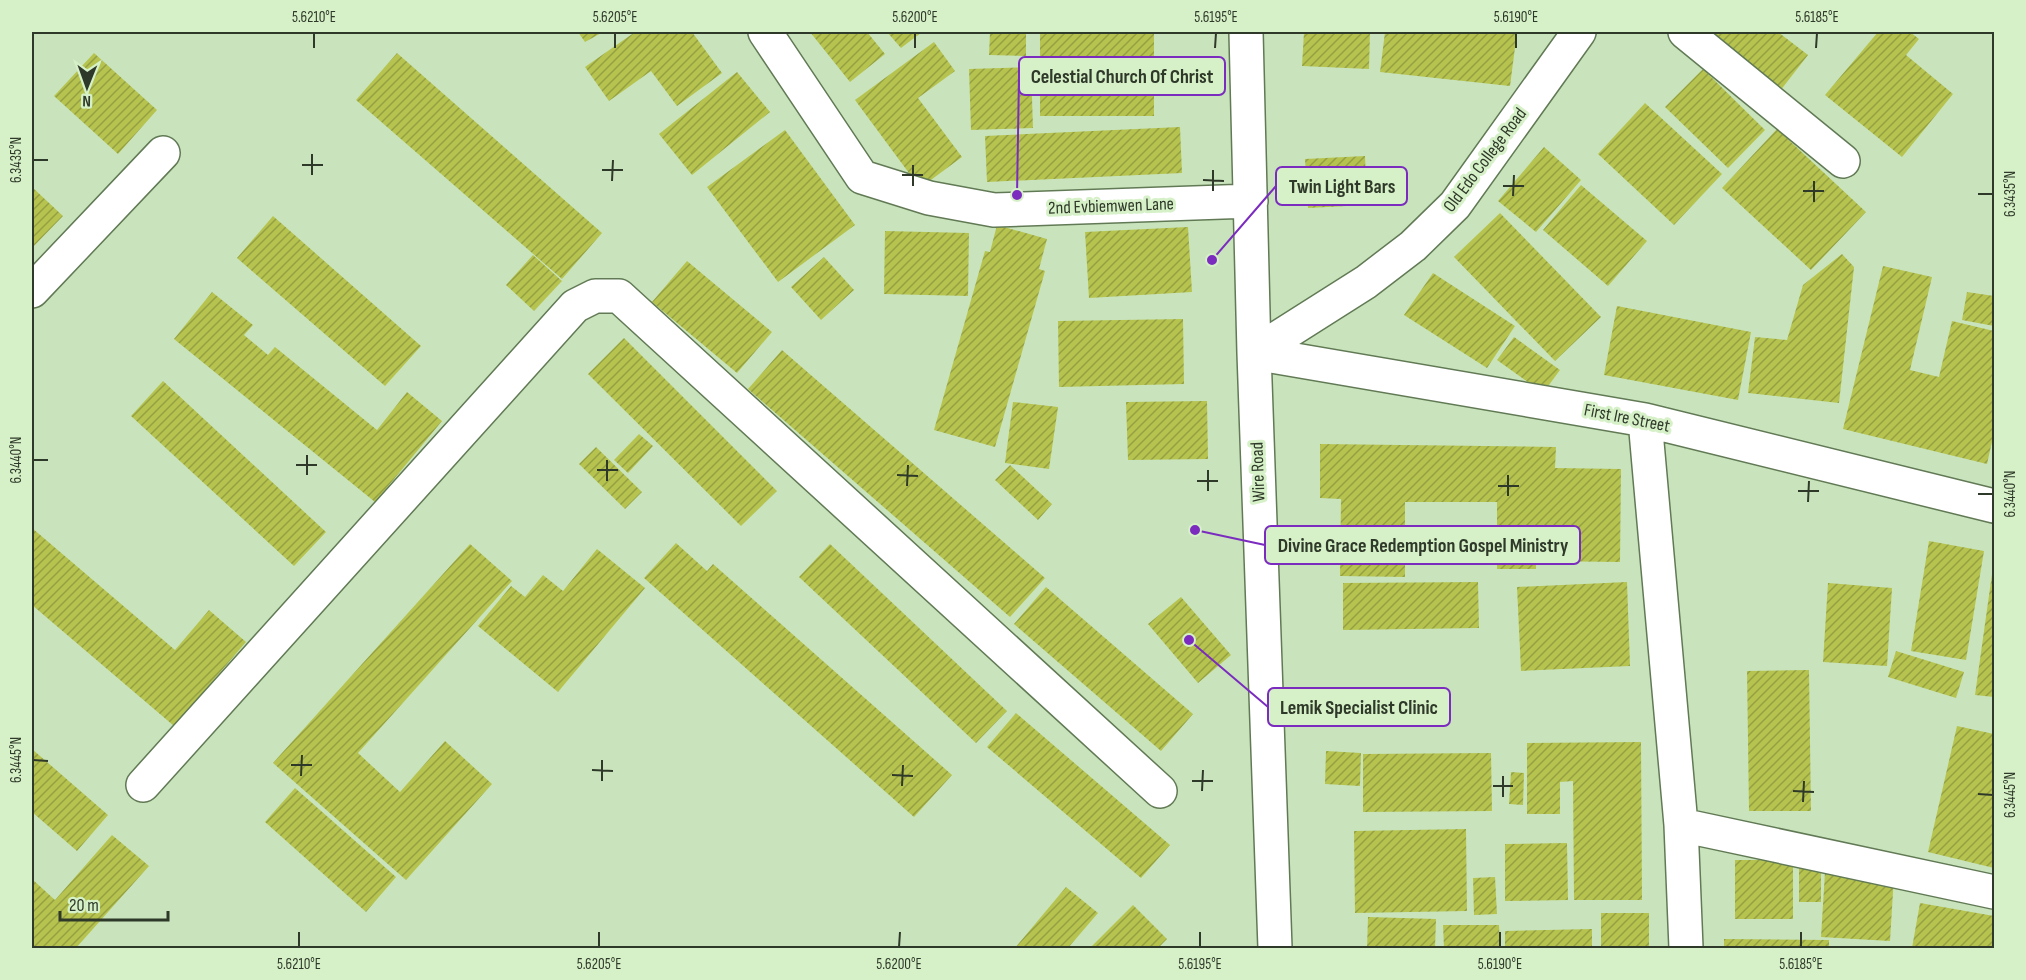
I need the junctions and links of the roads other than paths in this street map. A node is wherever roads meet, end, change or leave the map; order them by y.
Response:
1 (765, 32) edge
2 (1246, 32) edge
3 (1579, 32) edge
4 (1685, 32) edge
5 (163, 153) dead end
6 (1843, 161) dead end
7 (1251, 201) junction
8 (32, 291) edge
9 (1254, 353) junction
10 (1645, 420) junction
11 (1995, 506) edge
12 (143, 785) dead end
13 (1160, 791) dead end
14 (1681, 825) junction
15 (1995, 892) edge
16 (1275, 948) edge
17 (1686, 948) edge

1 - 7 street, 2nd Evbiemwen Lane
2 - 7 street, Wire Road
3 - 9 street, Old Edo College Road
4 - 6 street
5 - 8 street
7 - 9 street, Wire Road
9 - 10 street, First Ire Street
9 - 16 street, Wire Road
10 - 11 street, First Ire Street
10 - 14 street
12 - 13 street
14 - 15 street
14 - 17 street

